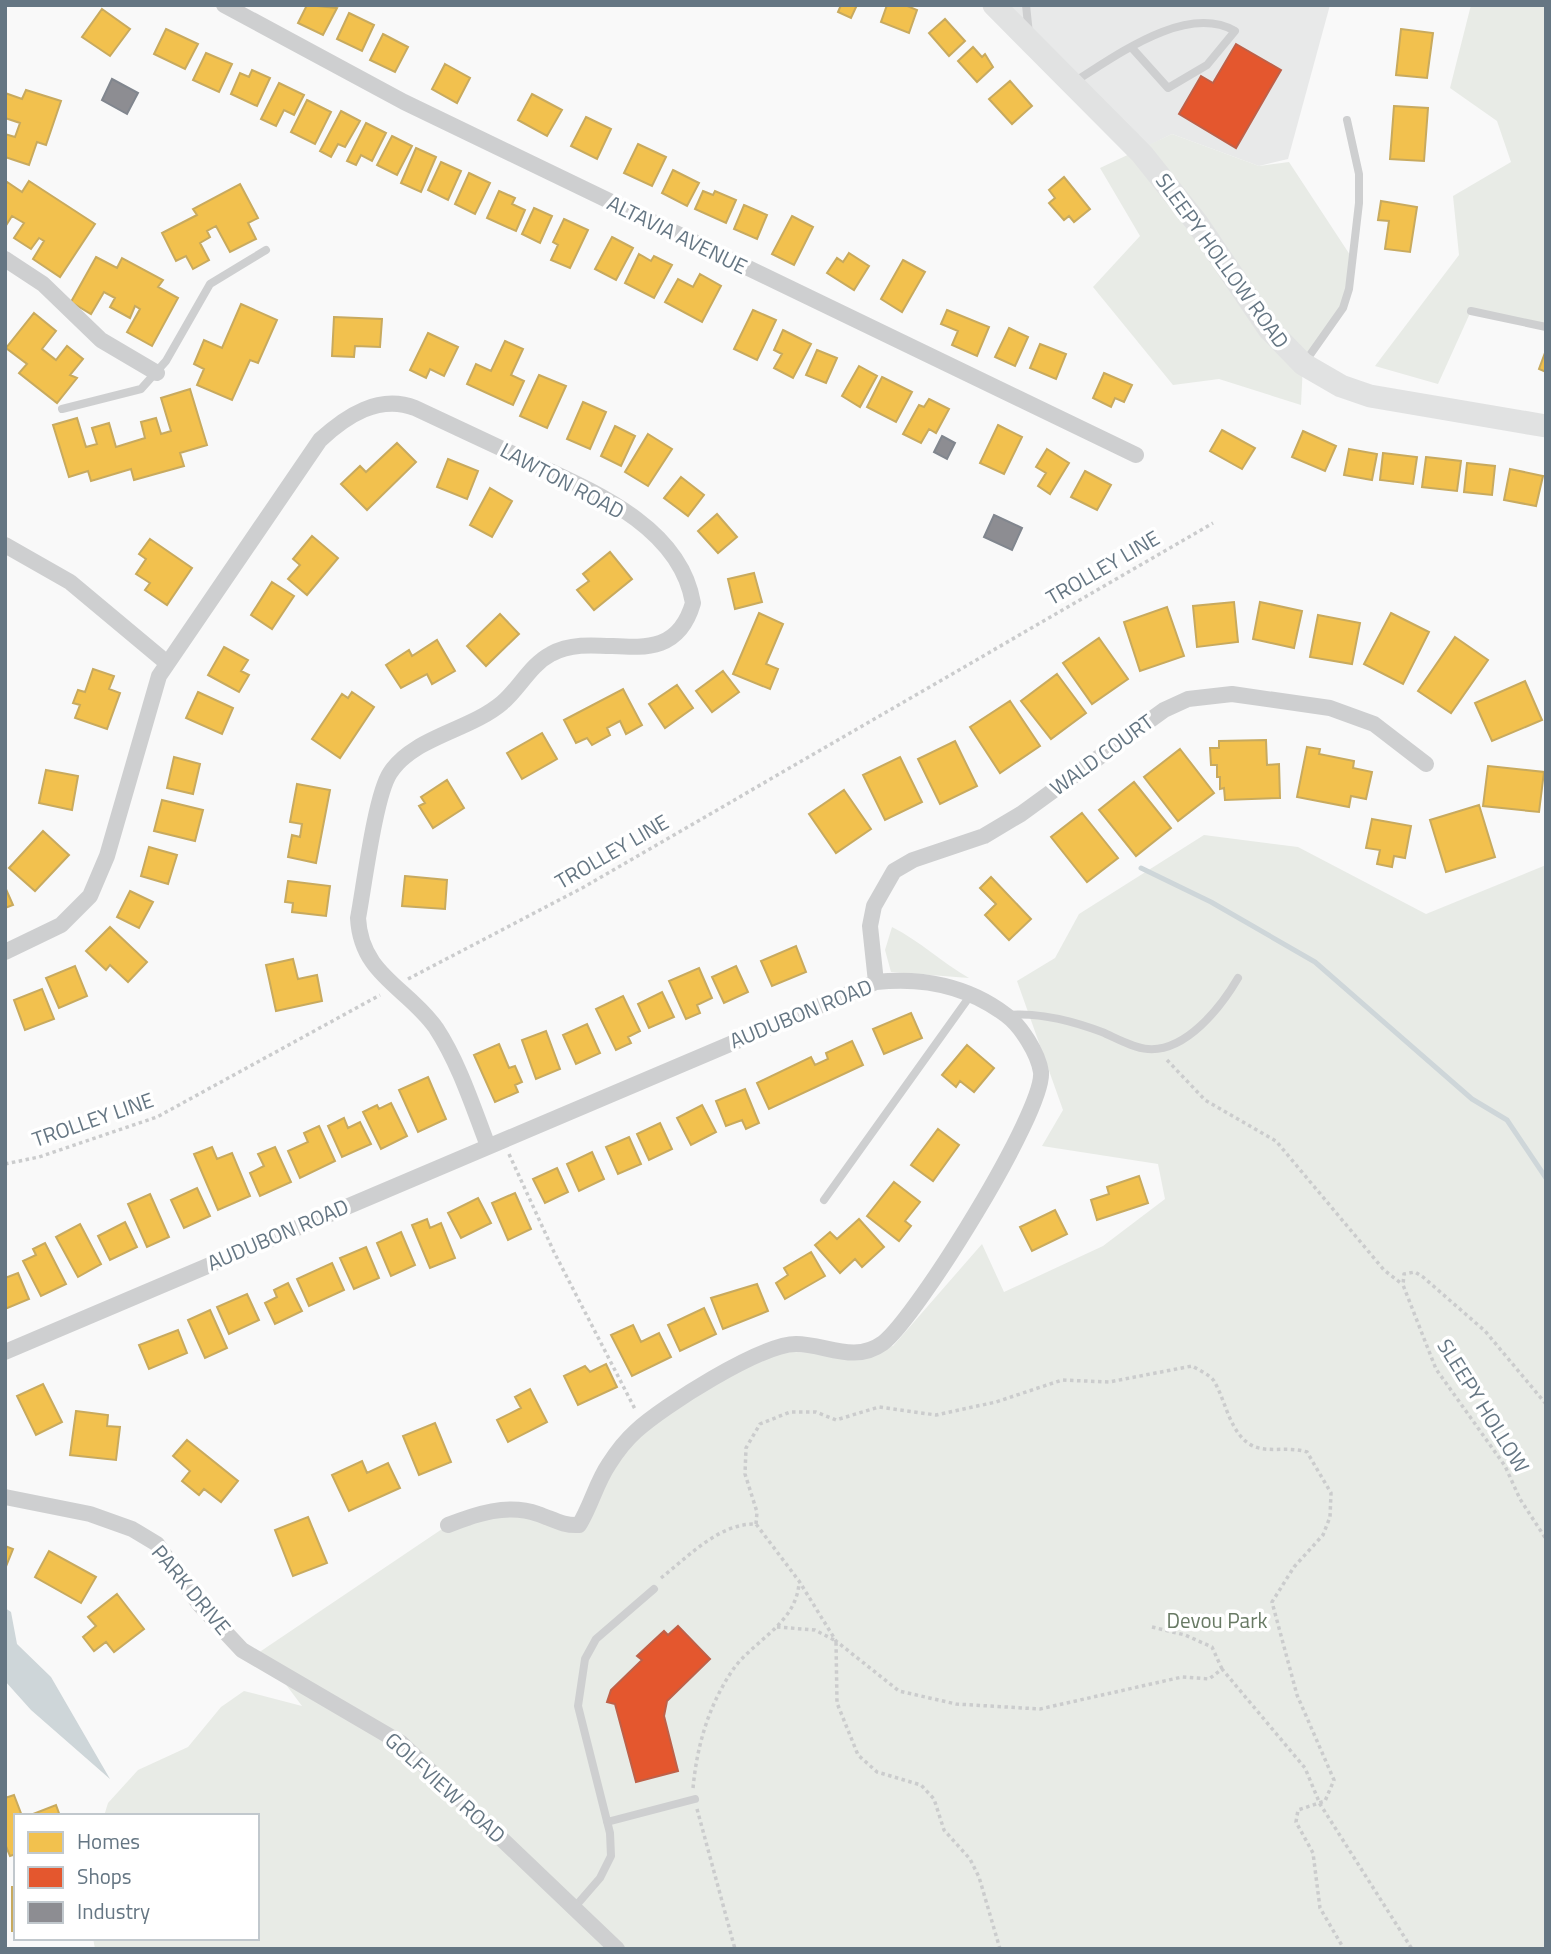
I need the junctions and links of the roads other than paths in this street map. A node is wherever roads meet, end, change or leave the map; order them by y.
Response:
1 (224, 5) edge
2 (994, 5) edge
3 (1026, 5) edge
4 (1030, 41) junction
5 (1132, 48) junction
6 (1072, 83) junction
7 (1347, 120) dead end
8 (266, 250) dead end
9 (5, 259) edge
10 (1471, 311) dead end
11 (1546, 327) edge
12 (1303, 364) junction
13 (157, 373) junction
14 (62, 410) dead end
15 (1546, 426) edge
16 (1136, 455) dead end
17 (5, 545) edge
18 (166, 663) junction
19 (1426, 764) dead end
20 (5, 952) edge
21 (1238, 978) dead end
22 (876, 982) junction
23 (970, 996) junction
24 (1007, 1015) junction
25 (495, 1143) junction
26 (824, 1200) dead end
27 (5, 1352) edge
28 (5, 1497) edge
29 (448, 1525) dead end
30 (654, 1589) road end
31 (252, 1657) joint
32 (695, 1799) road end
33 (607, 1822) junction
34 (574, 1908) junction
35 (617, 1949) edge

1 - 16 street, ALTAVIA AVENUE
2 - 4 main road, SLEEPY HOLLOW ROAD
3 - 4 lane
4 - 6 main road, SLEEPY HOLLOW ROAD
5 - 5 lane
5 - 6 lane
6 - 12 main road, SLEEPY HOLLOW ROAD
7 - 12 lane
8 - 13 lane
9 - 13 street
10 - 11 lane
12 - 15 main road, SLEEPY HOLLOW ROAD
13 - 14 lane
17 - 18 street
18 - 20 street, LAWTON ROAD
18 - 25 street, LAWTON ROAD
19 - 22 street, WALD COURT
21 - 24 lane
22 - 23 street, AUDUBON ROAD
22 - 25 street, AUDUBON ROAD
23 - 24 street, AUDUBON ROAD
23 - 26 lane
24 - 29 street, AUDUBON ROAD
25 - 27 street, AUDUBON ROAD
28 - 31 street, PARK DRIVE
30 - 33 lane
31 - 34 street, GOLFVIEW ROAD
32 - 33 lane
33 - 34 lane
34 - 35 street, GOLFVIEW ROAD

